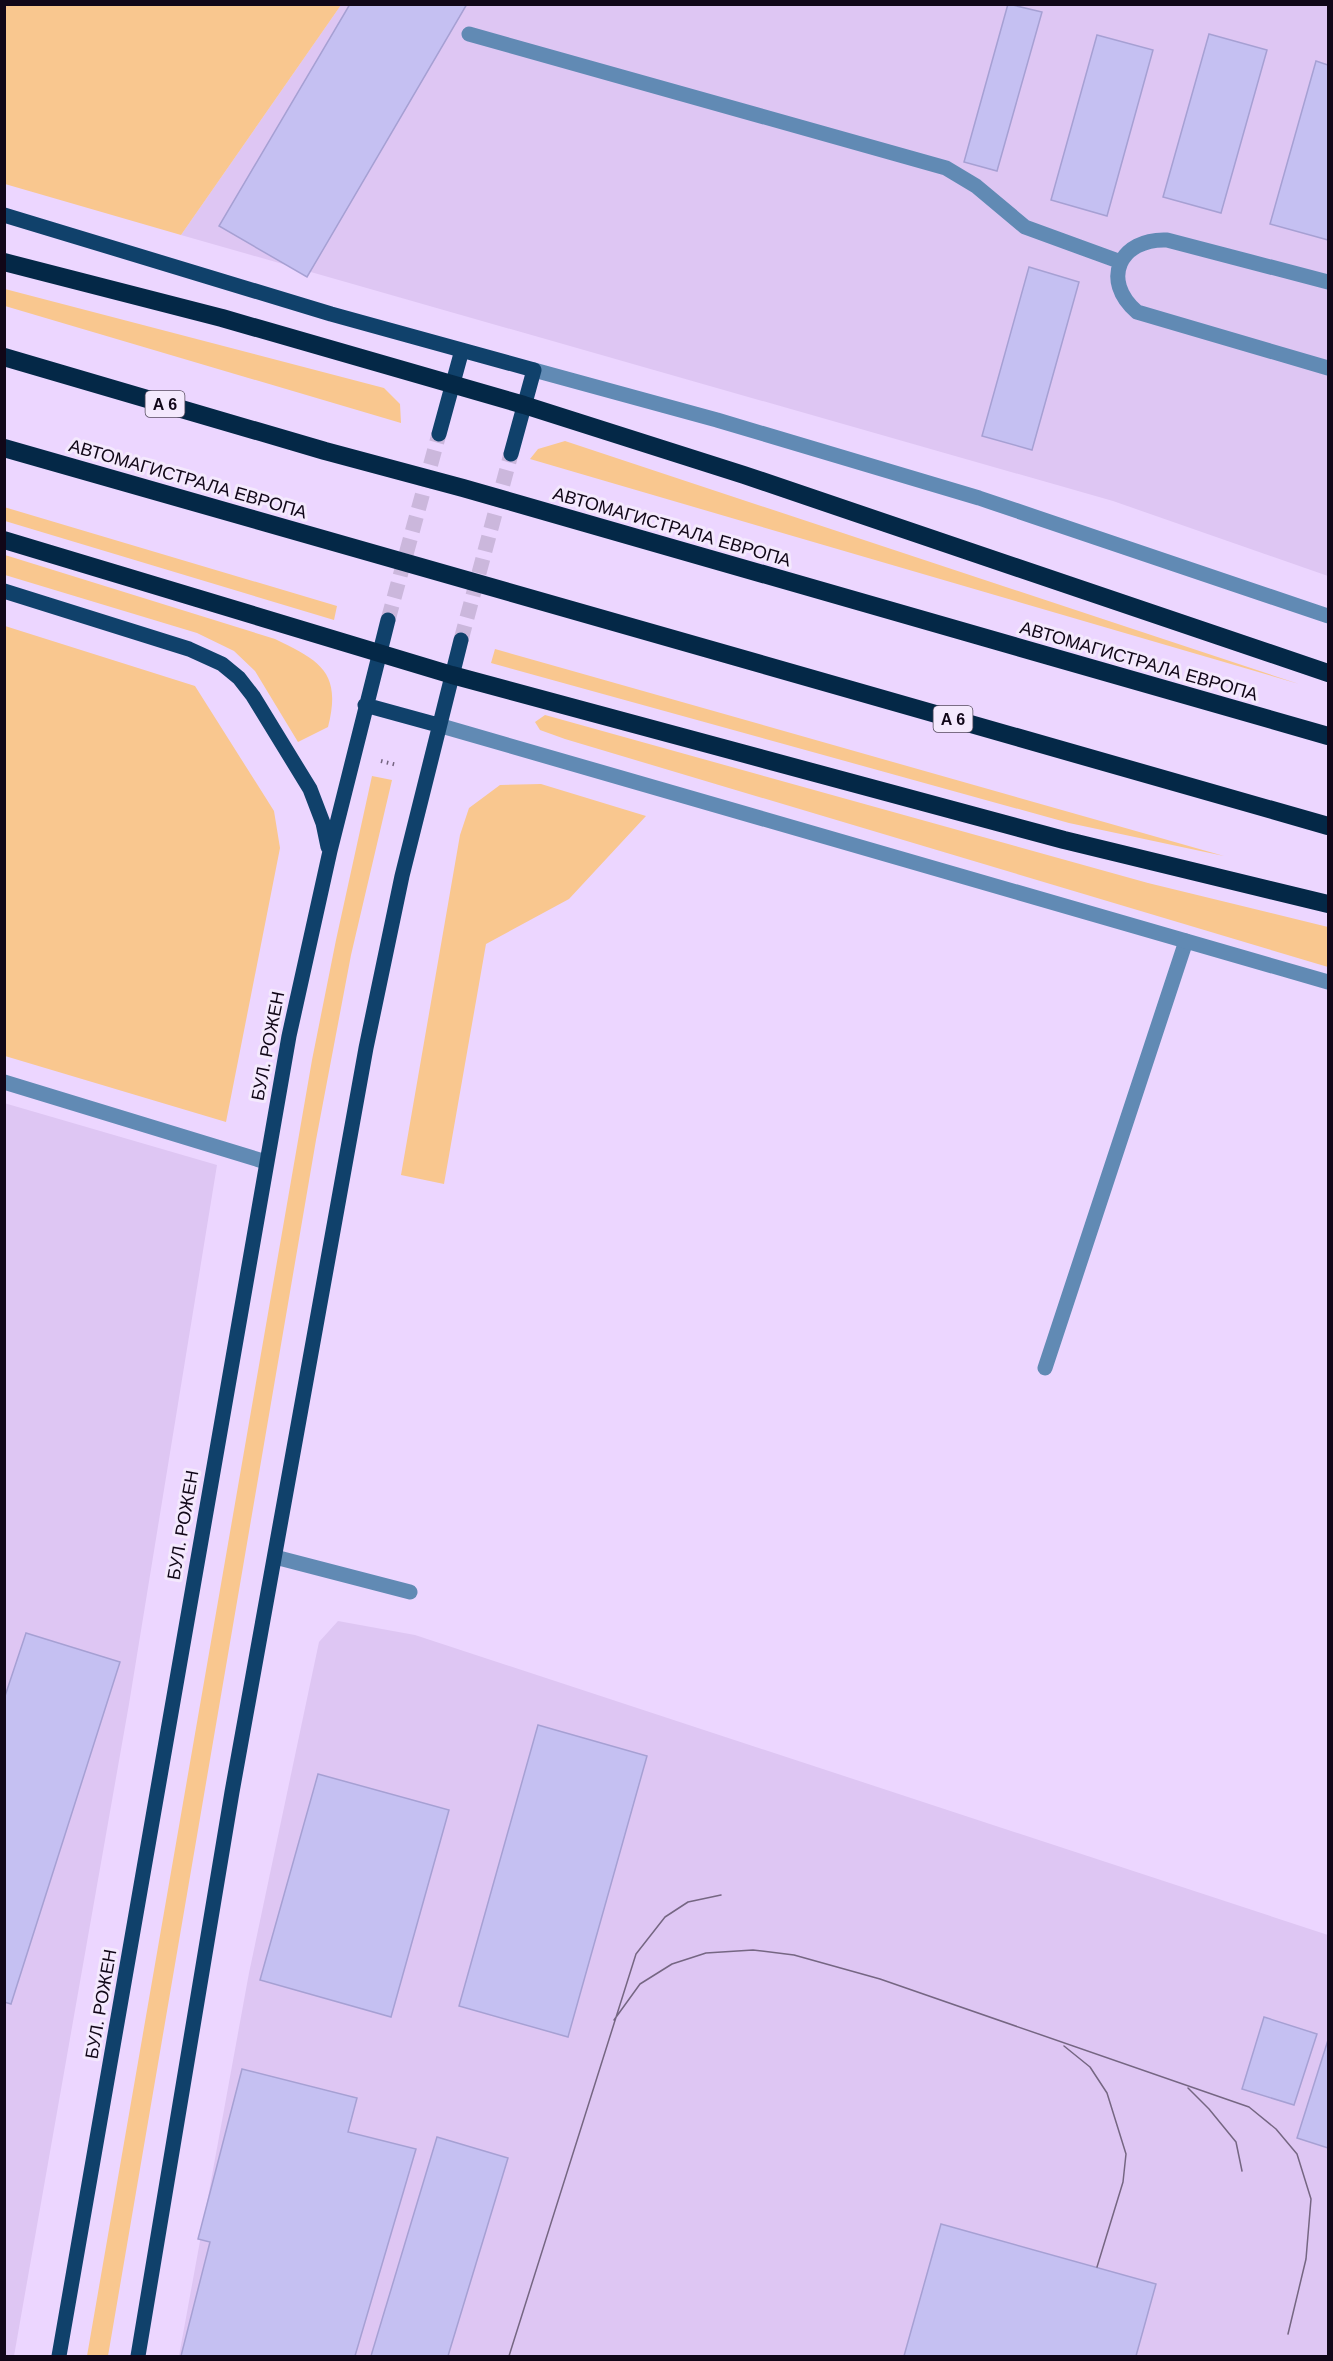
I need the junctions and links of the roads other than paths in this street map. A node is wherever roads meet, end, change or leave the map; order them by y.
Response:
1 (469, 34) dead end
2 (4, 215) edge
3 (4, 262) edge
4 (1121, 262) junction
5 (1329, 282) edge
6 (462, 350) junction
7 (4, 357) edge
8 (1329, 368) edge
9 (534, 370) junction
10 (452, 385) junction
11 (524, 405) junction
12 (439, 434) tunnel mouth
13 (4, 448) edge
14 (511, 454) tunnel mouth
15 (4, 540) edge
16 (4, 591) edge
17 (1329, 616) edge
18 (388, 620) tunnel mouth
19 (461, 640) tunnel mouth
20 (379, 655) junction
21 (1329, 672) edge
22 (452, 675) junction
23 (365, 705) junction
24 (438, 725) junction
25 (1329, 736) edge
26 (1329, 826) edge
27 (330, 851) junction
28 (1329, 904) edge
29 (1185, 941) junction
30 (1329, 982) edge
31 (4, 1082) edge
32 (266, 1162) junction
33 (1045, 1368) dead end
34 (275, 1557) junction
35 (410, 1592) dead end
36 (59, 2356) edge
37 (138, 2356) edge

1 - 4 street
2 - 6 main road
3 - 10 highway
4 - 5 street
4 - 8 street
6 - 9 main road
6 - 10 main road
7 - 25 highway, АВТОМАГИСТРАЛА ЕВРОПА / A 6
9 - 11 main road
9 - 17 street
10 - 11 highway
10 - 12 main road
11 - 14 main road
11 - 21 highway
13 - 26 highway, АВТОМАГИСТРАЛА ЕВРОПА / A 6
15 - 20 highway
16 - 27 main road
18 - 20 main road, БУЛ. РОЖЕН
19 - 22 main road
20 - 22 highway
20 - 23 main road, БУЛ. РОЖЕН
22 - 24 main road
22 - 28 highway
23 - 24 main road
23 - 27 main road, БУЛ. РОЖЕН
24 - 29 street
24 - 34 main road
27 - 32 main road, БУЛ. РОЖЕН
29 - 30 street
29 - 33 street
31 - 32 street
32 - 36 main road, БУЛ. РОЖЕН
34 - 35 street
34 - 37 main road

